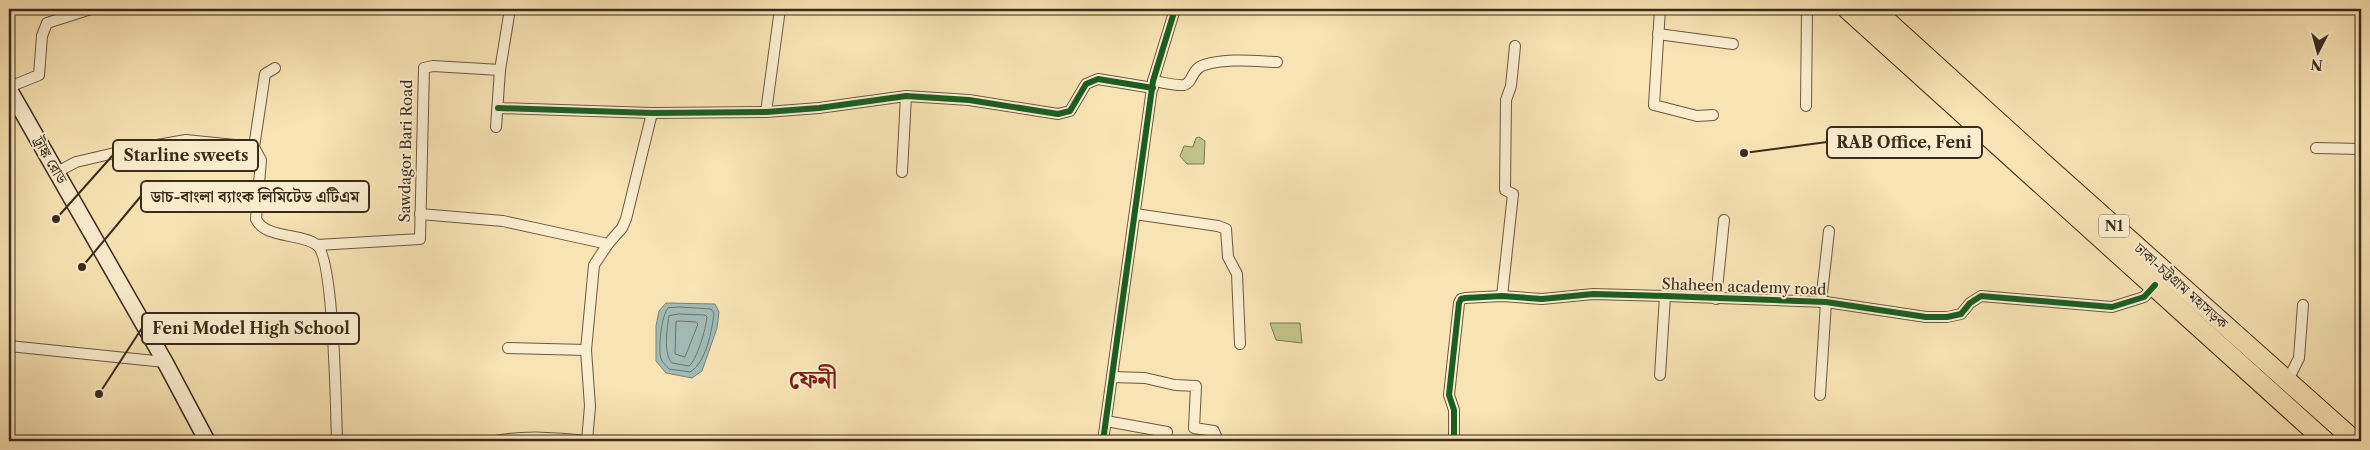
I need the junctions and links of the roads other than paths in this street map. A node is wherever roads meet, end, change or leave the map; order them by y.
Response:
1 (91, 9) edge
2 (510, 9) edge
3 (780, 9) edge
4 (1175, 9) edge
5 (1660, 9) edge
6 (1807, 9) edge
7 (1847, 9) edge
8 (1874, 9) edge
9 (1658, 34) junction
10 (1733, 44) dead end
11 (1515, 46) dead end
12 (1277, 62) dead end
13 (275, 68) dead end
14 (500, 70) junction
15 (1153, 84) junction
16 (9, 88) edge
17 (906, 96) junction
18 (9, 101) edge
19 (1806, 106) dead end
20 (498, 108) junction
21 (766, 112) junction
22 (652, 113) junction
23 (1713, 115) dead end
24 (496, 127) dead end
25 (254, 147) junction
26 (2316, 148) dead end
27 (2361, 149) edge
28 (57, 172) junction
29 (902, 172) dead end
30 (420, 214) junction
31 (1135, 214) junction
32 (1724, 220) dead end
33 (1829, 231) dead end
34 (608, 244) junction
35 (317, 245) junction
36 (2155, 285) junction
37 (1502, 296) junction
38 (1665, 296) junction
39 (1716, 299) junction
40 (1824, 302) junction
41 (2303, 305) dead end
42 (1240, 344) dead end
43 (9, 346) edge
44 (508, 348) dead end
45 (586, 350) junction
46 (159, 361) junction
47 (1660, 374) dead end
48 (1112, 377) junction
49 (2288, 380) junction
50 (1820, 395) dead end
51 (1106, 421) junction
52 (1167, 432) dead end
53 (525, 440) edge
54 (197, 441) edge
55 (207, 441) edge
56 (337, 441) edge
57 (496, 441) edge
58 (588, 441) edge
59 (1103, 441) edge
60 (1218, 441) edge
61 (1454, 441) edge
62 (2325, 441) edge
63 (2355, 441) edge

1 - 16 street
2 - 14 street
3 - 21 street
4 - 15 street
5 - 9 street
6 - 19 street
7 - 36 highway, ঢাকা-চট্টগ্রাম মহাসড়ক / N1
8 - 49 highway, ঢাকা-চট্টগ্রাম মহাসড়ক / N1
9 - 10 street
9 - 23 street
11 - 37 street
12 - 15 street
13 - 25 street
14 - 20 street
14 - 30 street, Sawdagor Bari Road
15 - 17 street
15 - 31 street
16 - 28 main road, ট্রাঙ্ক রোড
17 - 21 street
17 - 29 street
18 - 46 main road, ট্রাঙ্ক রোড
20 - 22 street
20 - 24 street
21 - 22 street
22 - 34 street
25 - 28 street
25 - 35 street
26 - 27 street
28 - 46 main road, ট্রাঙ্ক রোড
30 - 34 street
30 - 35 street, Sawdagor Bari Road
31 - 42 street
31 - 48 street
32 - 39 street
33 - 40 street
34 - 45 street
35 - 56 street
36 - 40 street, Shaheen academy road
36 - 62 highway, ঢাকা-চট্টগ্রাম মহাসড়ক / N1
37 - 38 street, Shaheen academy road
37 - 61 street, Shaheen academy road
38 - 39 street, Shaheen academy road
38 - 47 street
39 - 40 street, Shaheen academy road
40 - 50 street
41 - 49 street
43 - 46 street
44 - 45 street
45 - 58 street
46 - 54 main road, ট্রাঙ্ক রোড
46 - 55 main road, ট্রাঙ্ক রোড
48 - 51 street
48 - 60 street
49 - 63 highway, ঢাকা-চট্টগ্রাম মহাসড়ক / N1
51 - 52 street
51 - 59 street
53 - 57 street
53 - 58 street

